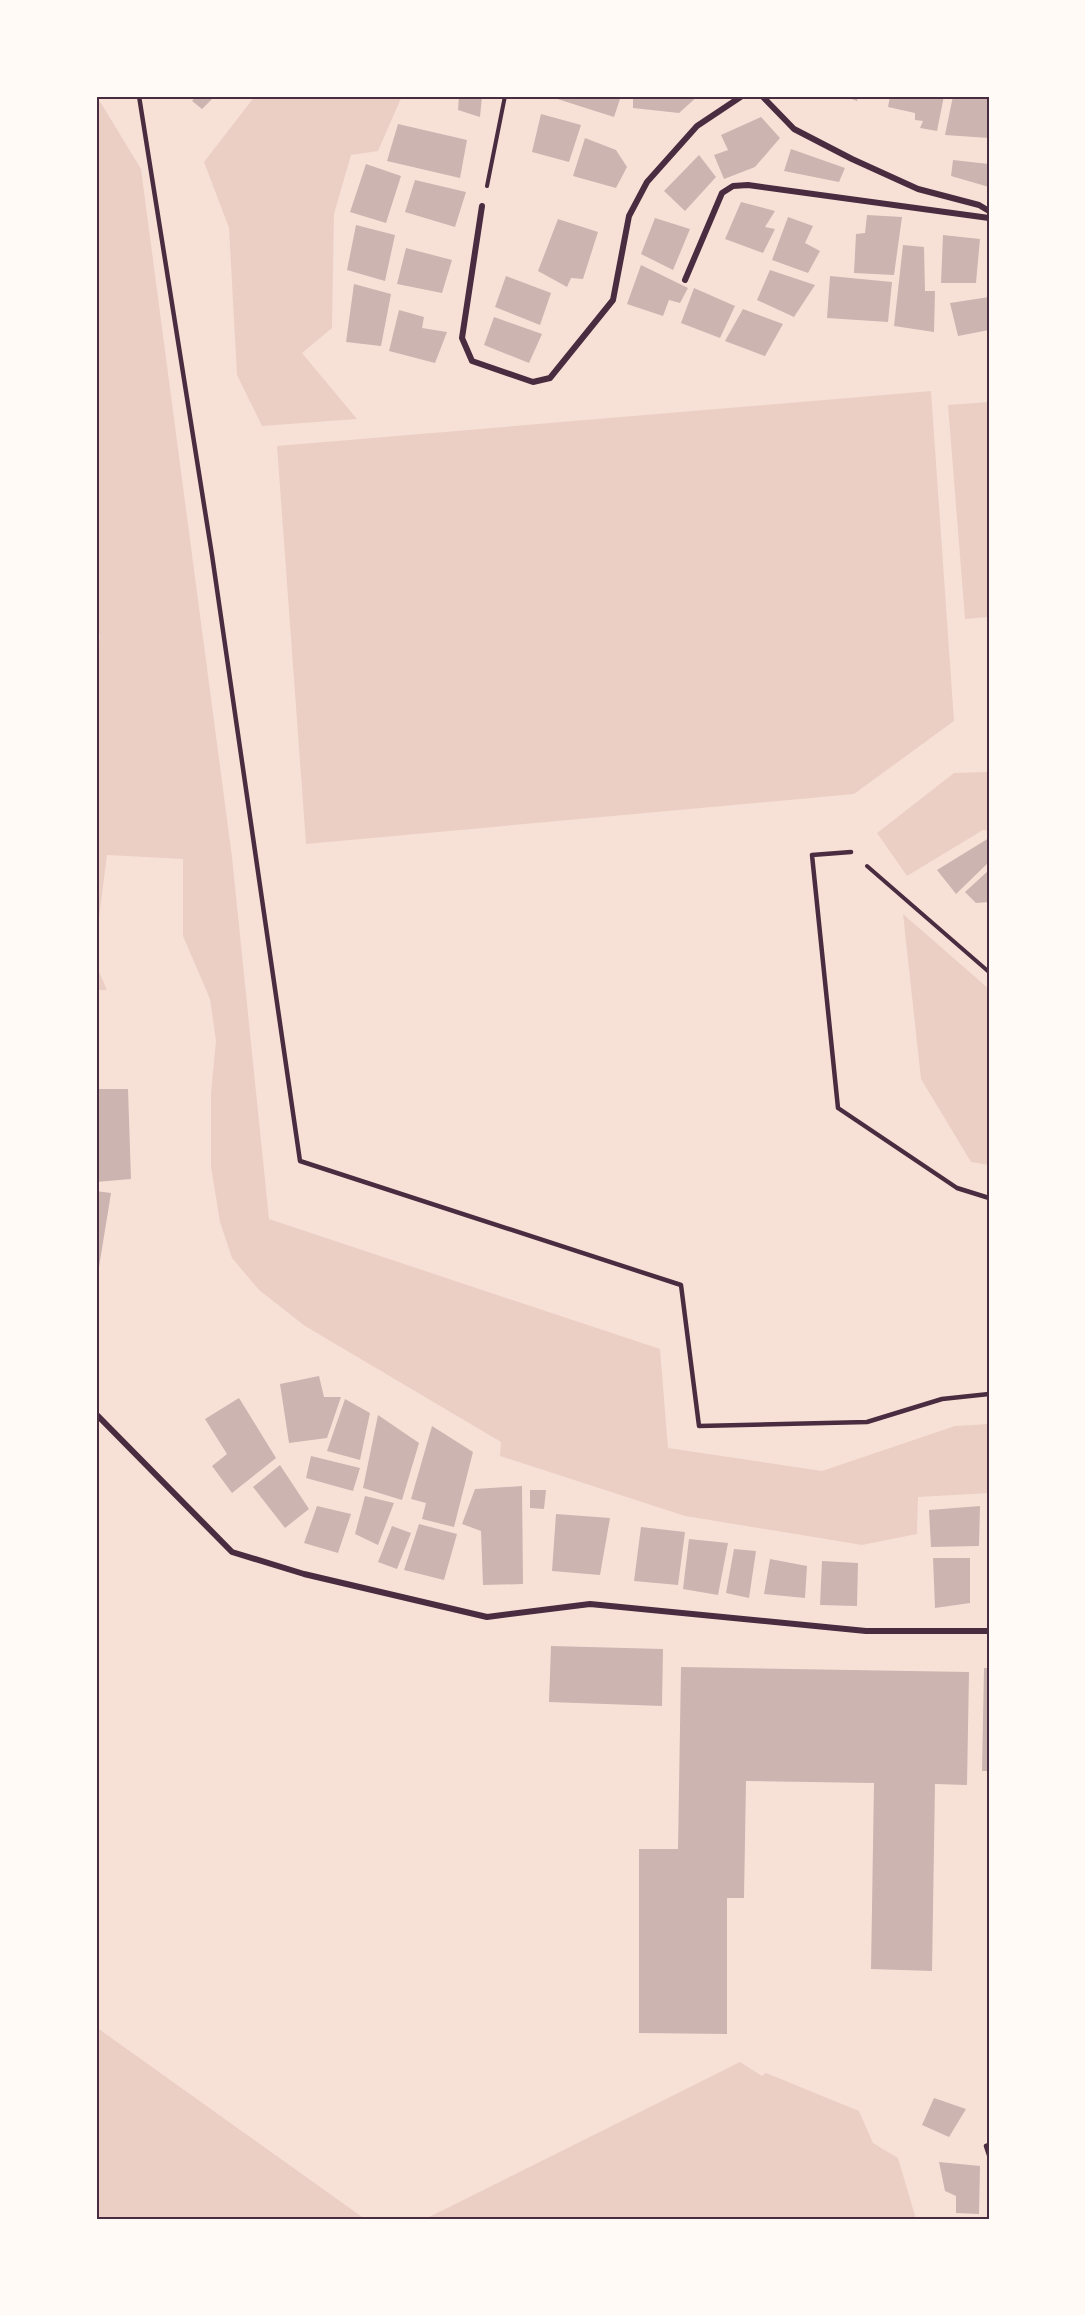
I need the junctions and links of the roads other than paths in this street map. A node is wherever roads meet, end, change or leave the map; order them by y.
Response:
1 (139, 96) edge
2 (742, 96) edge
3 (762, 96) edge
4 (483, 207) road end
5 (989, 211) edge
6 (989, 218) edge
7 (685, 280) dead end
8 (851, 852) road end
9 (989, 1198) edge
10 (989, 1394) edge
11 (96, 1414) edge
12 (989, 1631) edge
13 (989, 2145) edge
14 (989, 2155) edge

1 - 10 lane
2 - 4 street
3 - 5 street
6 - 7 street
8 - 9 lane
11 - 12 street
13 - 14 lane

